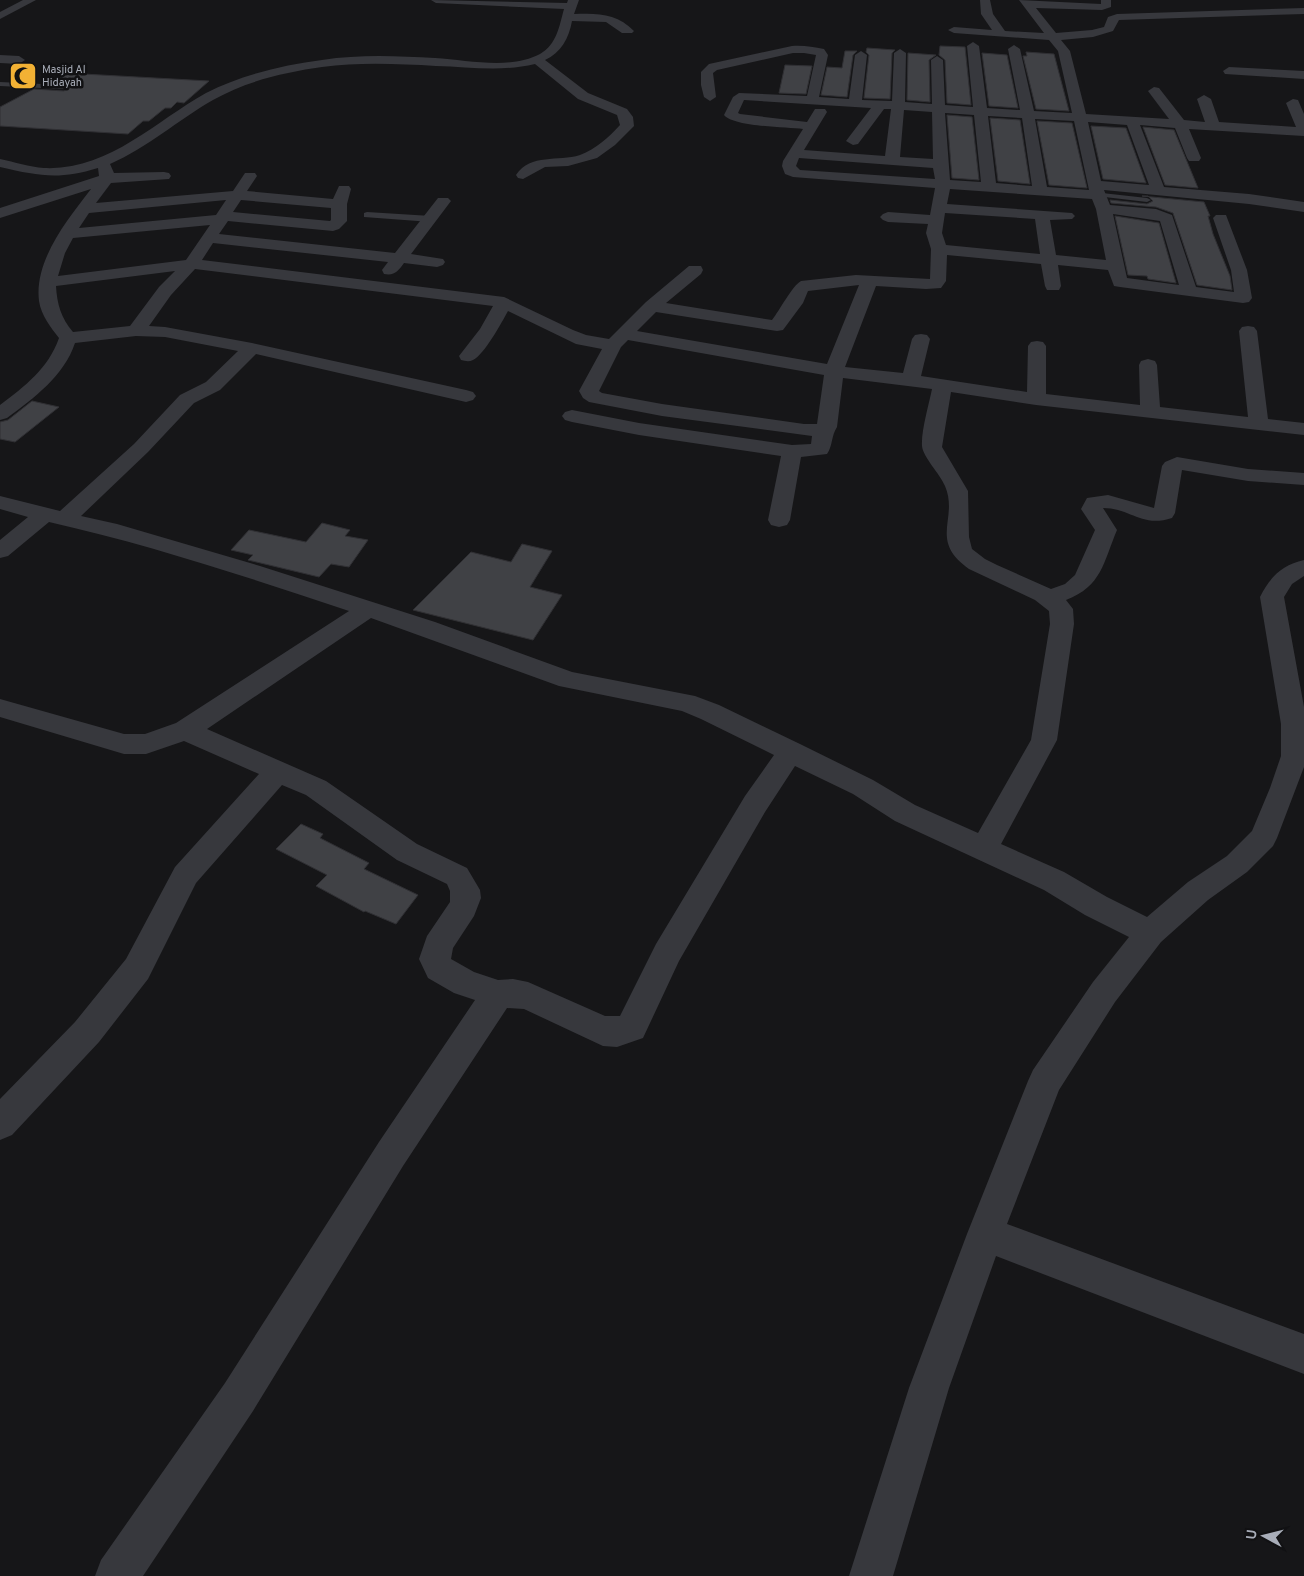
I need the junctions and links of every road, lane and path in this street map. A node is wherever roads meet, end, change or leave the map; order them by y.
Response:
1 (31, 0) edge
2 (436, 0) edge
3 (984, 0) edge
4 (1106, 0) edge
5 (1299, 0) edge
6 (1026, 2) edge
7 (1304, 5) edge
8 (571, 8) edge
9 (1304, 11) edge
10 (0, 16) edge
11 (954, 30) dead end
12 (628, 31) dead end
13 (1001, 34) junction
14 (1052, 36) junction
15 (989, 47) dead end
16 (1029, 49) dead end
17 (1047, 50) dead end
18 (1064, 51) junction
19 (900, 53) dead end
20 (776, 55) junction
21 (861, 55) dead end
22 (0, 59) edge
23 (536, 59) junction
24 (19, 60) dead end
25 (937, 60) dead end
26 (1229, 72) dead end
27 (1304, 75) edge
28 (0, 84) edge
29 (63, 87) dead end
30 (1154, 91) dead end
31 (710, 97) dead end
32 (772, 98) junction
33 (1204, 98) dead end
34 (819, 102) junction
35 (1293, 102) dead end
36 (855, 104) junction
37 (880, 105) junction
38 (898, 107) junction
39 (938, 109) junction
40 (981, 112) junction
41 (1250, 113) dead end
42 (1028, 114) junction
43 (1079, 117) junction
44 (1132, 120) junction
45 (1180, 124) junction
46 (811, 126) junction
47 (1213, 126) junction
48 (1259, 129) junction
49 (1304, 132) edge
50 (803, 139) junction
51 (820, 140) dead end
52 (837, 141) dead end
53 (853, 141) junction
54 (895, 144) junction
55 (796, 154) junction
56 (1194, 158) dead end
57 (892, 161) junction
58 (0, 163) edge
59 (940, 164) junction
60 (61, 171) junction
61 (104, 171) junction
62 (523, 175) dead end
63 (164, 176) dead end
64 (250, 176) dead end
65 (36, 185) dead end
66 (943, 185) junction
67 (989, 188) junction
68 (1040, 191) junction
69 (236, 195) junction
70 (1152, 195) junction
71 (1098, 196) junction
72 (443, 201) dead end
73 (1304, 207) edge
74 (84, 209) junction
75 (0, 213) edge
76 (367, 215) dead end
77 (1042, 215) junction
78 (1067, 216) dead end
79 (888, 217) dead end
80 (222, 218) junction
81 (1221, 218) dead end
82 (431, 219) junction
83 (936, 227) junction
84 (68, 234) junction
85 (952, 234) dead end
86 (207, 238) junction
87 (1026, 239) dead end
88 (1045, 241) junction
89 (400, 258) junction
90 (1049, 259) junction
91 (437, 262) dead end
92 (190, 264) junction
93 (695, 270) dead end
94 (870, 280) junction
95 (49, 282) junction
96 (1119, 282) junction
97 (376, 286) junction
98 (1053, 286) dead end
99 (1189, 291) junction
100 (504, 302) junction
101 (652, 306) junction
102 (776, 326) junction
103 (136, 331) junction
104 (1248, 331) dead end
105 (68, 338) junction
106 (921, 339) dead end
107 (619, 340) junction
108 (1037, 346) dead end
109 (252, 348) junction
110 (468, 356) dead end
111 (761, 356) junction
112 (1148, 365) dead end
113 (834, 371) junction
114 (911, 380) junction
115 (942, 386) junction
116 (466, 396) dead end
117 (1036, 399) junction
118 (1150, 412) junction
119 (0, 414) edge
120 (572, 416) dead end
121 (1259, 425) junction
122 (823, 429) junction
123 (1304, 430) edge
124 (792, 451) junction
125 (1304, 479) edge
126 (0, 502) edge
127 (55, 517) junction
128 (779, 520) dead end
129 (0, 551) edge
130 (1304, 568) edge
131 (1049, 598) junction
132 (369, 609) junction
133 (0, 708) edge
134 (185, 730) junction
135 (791, 751) junction
136 (278, 772) junction
137 (984, 848) junction
138 (1150, 933) junction
139 (498, 994) junction
140 (0, 1123) edge
141 (985, 1234) junction
142 (1304, 1354) edge
143 (117, 1576) edge
144 (871, 1576) edge

1 - 10 street
2 - 8 street
3 - 13 street
4 - 6 street
5 - 7 street
6 - 14 street
8 - 12 street
8 - 23 street
9 - 14 street
11 - 13 street
13 - 14 street
14 - 18 street
15 - 40 street
16 - 42 street
17 - 18 street
18 - 43 street
19 - 38 street
20 - 31 street
20 - 32 street
20 - 34 street
21 - 36 street
22 - 24 street
23 - 61 street
23 - 62 street
25 - 39 street
26 - 27 street
28 - 29 lane
30 - 45 street
32 - 34 street
32 - 46 street
33 - 47 street
34 - 36 street
34 - 46 street
35 - 49 street
36 - 37 street
37 - 38 street
37 - 53 street
38 - 39 street
38 - 54 street
39 - 40 street
39 - 59 street
40 - 42 street
40 - 67 street
41 - 48 street
42 - 43 street
42 - 68 street
43 - 44 street
43 - 71 street
44 - 45 street
44 - 70 street
45 - 47 street
45 - 56 street
46 - 50 street
47 - 48 street
48 - 49 street
50 - 51 street
50 - 55 street
52 - 53 street
53 - 54 street
54 - 57 street
55 - 57 street
55 - 66 street
57 - 59 street
58 - 60 street
59 - 66 street
60 - 61 street
60 - 65 street
61 - 63 street
61 - 74 street
61 - 75 street
64 - 69 street
66 - 67 street
66 - 83 street
67 - 68 street
68 - 71 street
69 - 74 street
69 - 80 street
69 - 80 street
70 - 71 street
70 - 73 street
71 - 96 street
71 - 99 street
72 - 82 street
74 - 84 street
76 - 82 lane
77 - 78 street
77 - 83 street
77 - 88 street
79 - 83 street
80 - 84 street
80 - 86 street
81 - 99 street
82 - 89 street
83 - 85 street
83 - 90 street
83 - 94 street
84 - 95 street
86 - 89 street
86 - 92 street
87 - 88 street
88 - 90 street
89 - 91 street
89 - 97 street
90 - 96 street
90 - 98 street
92 - 95 street
92 - 97 street
92 - 103 street
93 - 101 street
94 - 102 street
94 - 113 street
95 - 105 street
96 - 99 street
97 - 100 street
100 - 107 street
100 - 110 street
101 - 102 street
101 - 107 street
102 - 111 street
103 - 105 street
103 - 109 street
104 - 121 street
105 - 119 street
106 - 114 street
107 - 111 street
107 - 122 street
108 - 117 street
109 - 116 street
109 - 127 street
111 - 113 street
112 - 118 street
113 - 114 street
113 - 122 street
114 - 115 street
115 - 117 street
115 - 131 street
117 - 118 street
118 - 121 street
120 - 124 street
121 - 123 street
122 - 124 street
124 - 128 street
125 - 131 street
126 - 127 street
127 - 129 street
127 - 132 street
130 - 138 street
131 - 137 street
132 - 134 street
132 - 135 street
133 - 134 street
134 - 136 street
135 - 137 street
135 - 139 street
136 - 139 street
136 - 140 street
137 - 138 street
138 - 141 street
139 - 143 street
141 - 142 street
141 - 144 street

